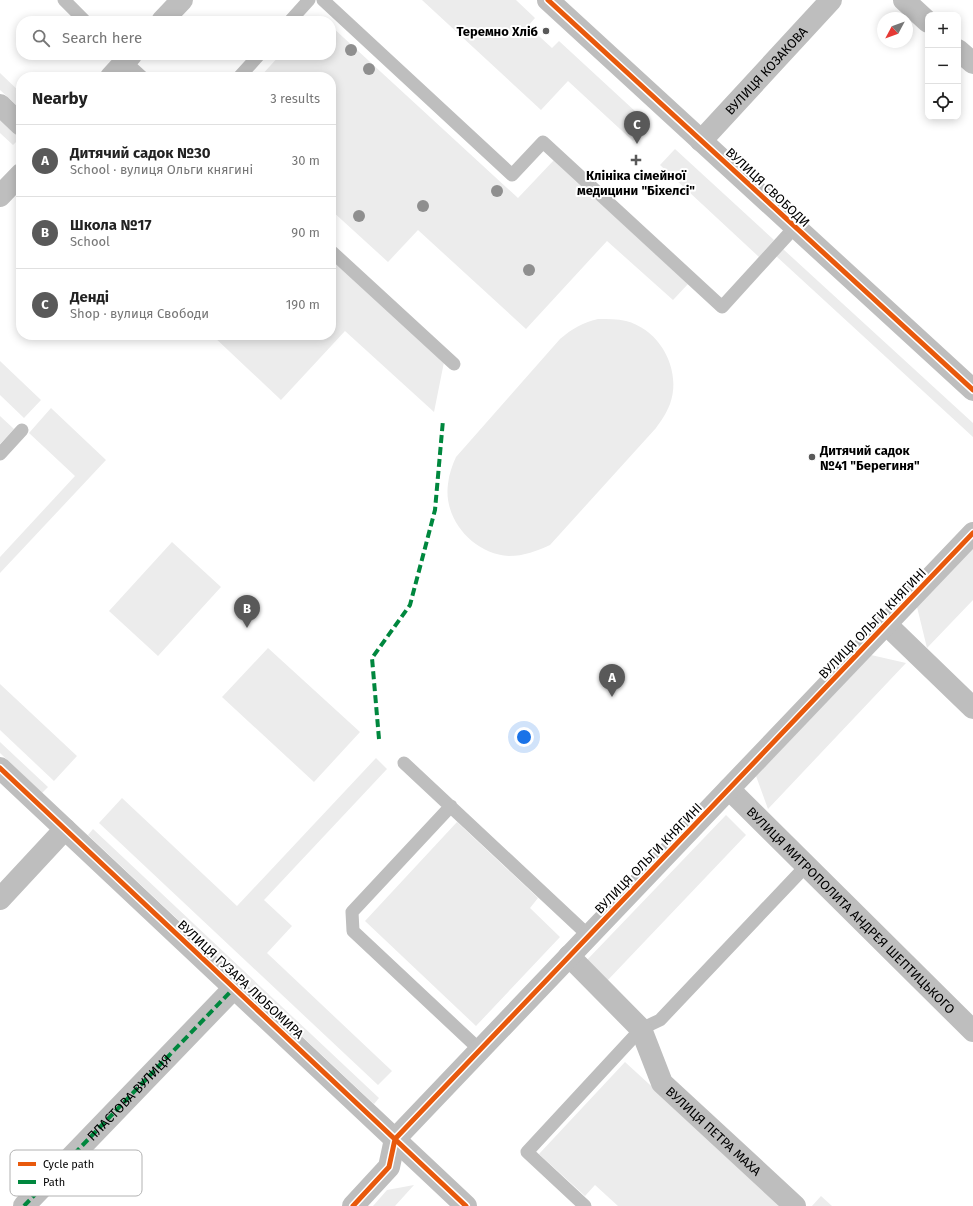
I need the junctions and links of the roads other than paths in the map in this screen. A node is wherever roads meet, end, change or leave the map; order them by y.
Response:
1 (64, 0) edge
2 (182, 0) edge
3 (310, 0) edge
4 (323, 0) edge
5 (548, 0) edge
6 (831, 0) edge
7 (904, 0) edge
8 (80, 16) edge
9 (167, 16) edge
10 (295, 16) edge
11 (925, 19) edge
12 (961, 53) edge
13 (254, 60) edge
14 (121, 62) edge
15 (973, 63) edge
16 (135, 72) edge
17 (244, 72) edge
18 (0, 105) edge
19 (16, 119) edge
20 (701, 141) junction
21 (16, 179) edge
22 (0, 196) edge
23 (795, 227) junction
24 (336, 256) edge
25 (454, 364) dead end
26 (973, 390) edge
27 (22, 430) dead end
28 (0, 454) edge
29 (973, 533) edge
30 (886, 624) junction
31 (973, 708) edge
32 (404, 763) dead end
33 (0, 768) edge
34 (729, 789) junction
35 (450, 806) junction
36 (65, 829) junction
37 (806, 866) junction
38 (0, 899) edge
39 (589, 936) junction
40 (569, 956) junction
41 (234, 988) junction
42 (641, 1029) junction
43 (973, 1031) edge
44 (480, 1050) junction
45 (395, 1139) junction
46 (78, 1150) edge
47 (34, 1196) edge
48 (24, 1206) edge
49 (353, 1206) edge
50 (466, 1206) edge
51 (585, 1206) edge
52 (795, 1206) edge

1 - 8 lane
2 - 9 street
3 - 10 lane
4 - 23 lane
5 - 20 street, ВУЛИЦЯ СВОБОДИ
6 - 20 street, ВУЛИЦЯ КОЗАКОВА
7 - 11 street
12 - 15 street
13 - 17 lane
14 - 16 lane
18 - 19 street
20 - 23 street, ВУЛИЦЯ СВОБОДИ
21 - 22 street
23 - 26 street, ВУЛИЦЯ СВОБОДИ
24 - 25 lane
27 - 28 lane
29 - 30 street, ВУЛИЦЯ ОЛЬГИ КНЯГИНІ
30 - 31 street
30 - 34 street, ВУЛИЦЯ ОЛЬГИ КНЯГИНІ
32 - 35 lane
33 - 36 street, ВУЛИЦЯ ГУЗАРА ЛЮБОМИРА
34 - 37 street, ВУЛИЦЯ МИТРОПОЛИТА АНДРЕЯ ШЕПТИЦЬКОГО
34 - 39 street, ВУЛИЦЯ ОЛЬГИ КНЯГИНІ
35 - 39 lane
35 - 44 lane
36 - 38 street
36 - 41 street, ВУЛИЦЯ ГУЗАРА ЛЮБОМИРА
37 - 42 lane
37 - 43 street, ВУЛИЦЯ МИТРОПОЛИТА АНДРЕЯ ШЕПТИЦЬКОГО
39 - 40 street, ВУЛИЦЯ ОЛЬГИ КНЯГИНІ
40 - 42 street, ВУЛИЦЯ ПЕТРА МАХА
40 - 44 street, ВУЛИЦЯ ОЛЬГИ КНЯГИНІ
41 - 45 street, ВУЛИЦЯ ГУЗАРА ЛЮБОМИРА
41 - 46 street, ПЛАСТОВА ВУЛИЦЯ
42 - 51 lane
42 - 52 street, ВУЛИЦЯ ПЕТРА МАХА
44 - 45 street, ВУЛИЦЯ ОЛЬГИ КНЯГИНІ
45 - 49 street
45 - 50 street, ВУЛИЦЯ ГУЗАРА ЛЮБОМИРА
47 - 48 street, ПЛАСТОВА ВУЛИЦЯ

